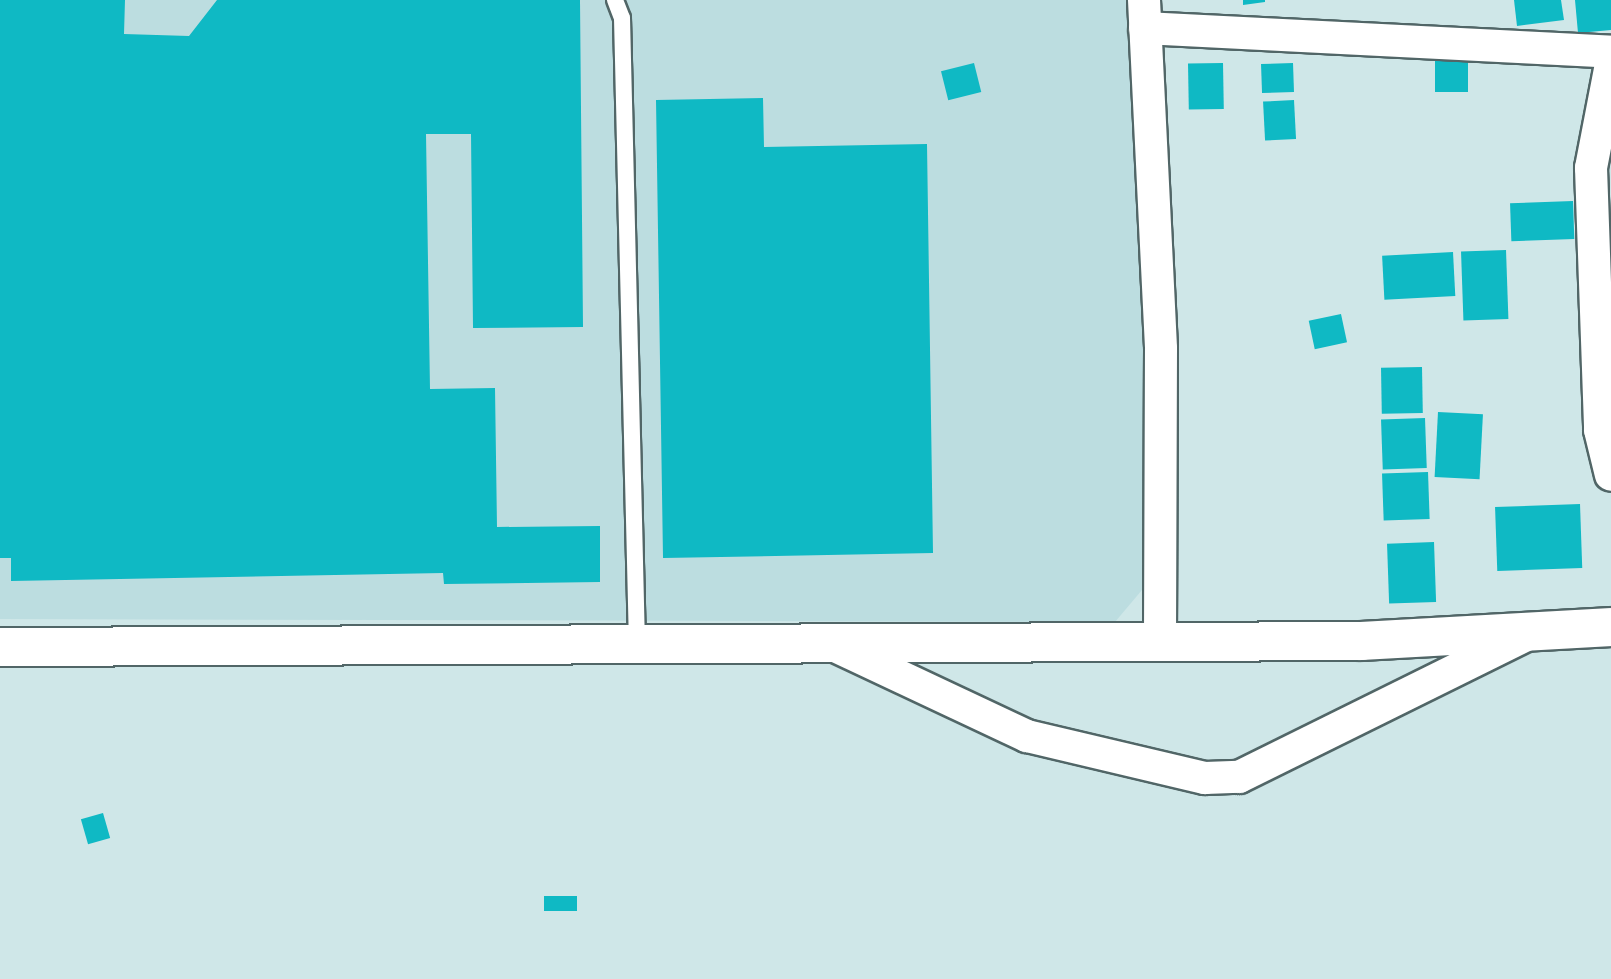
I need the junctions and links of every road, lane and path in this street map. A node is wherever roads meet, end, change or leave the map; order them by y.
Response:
1 (615, 0) edge
2 (1144, 14) edge
3 (1611, 52) edge
4 (1611, 64) edge
5 (1611, 475) edge
6 (1611, 627) edge
7 (1531, 633) junction
8 (1160, 639) junction
9 (825, 640) junction
10 (637, 644) junction
11 (0, 647) edge

1 - 10 lane
2 - 3 street
2 - 8 street
4 - 5 street
6 - 7 street
7 - 8 street
7 - 9 street
8 - 9 street
9 - 10 street
10 - 11 street

